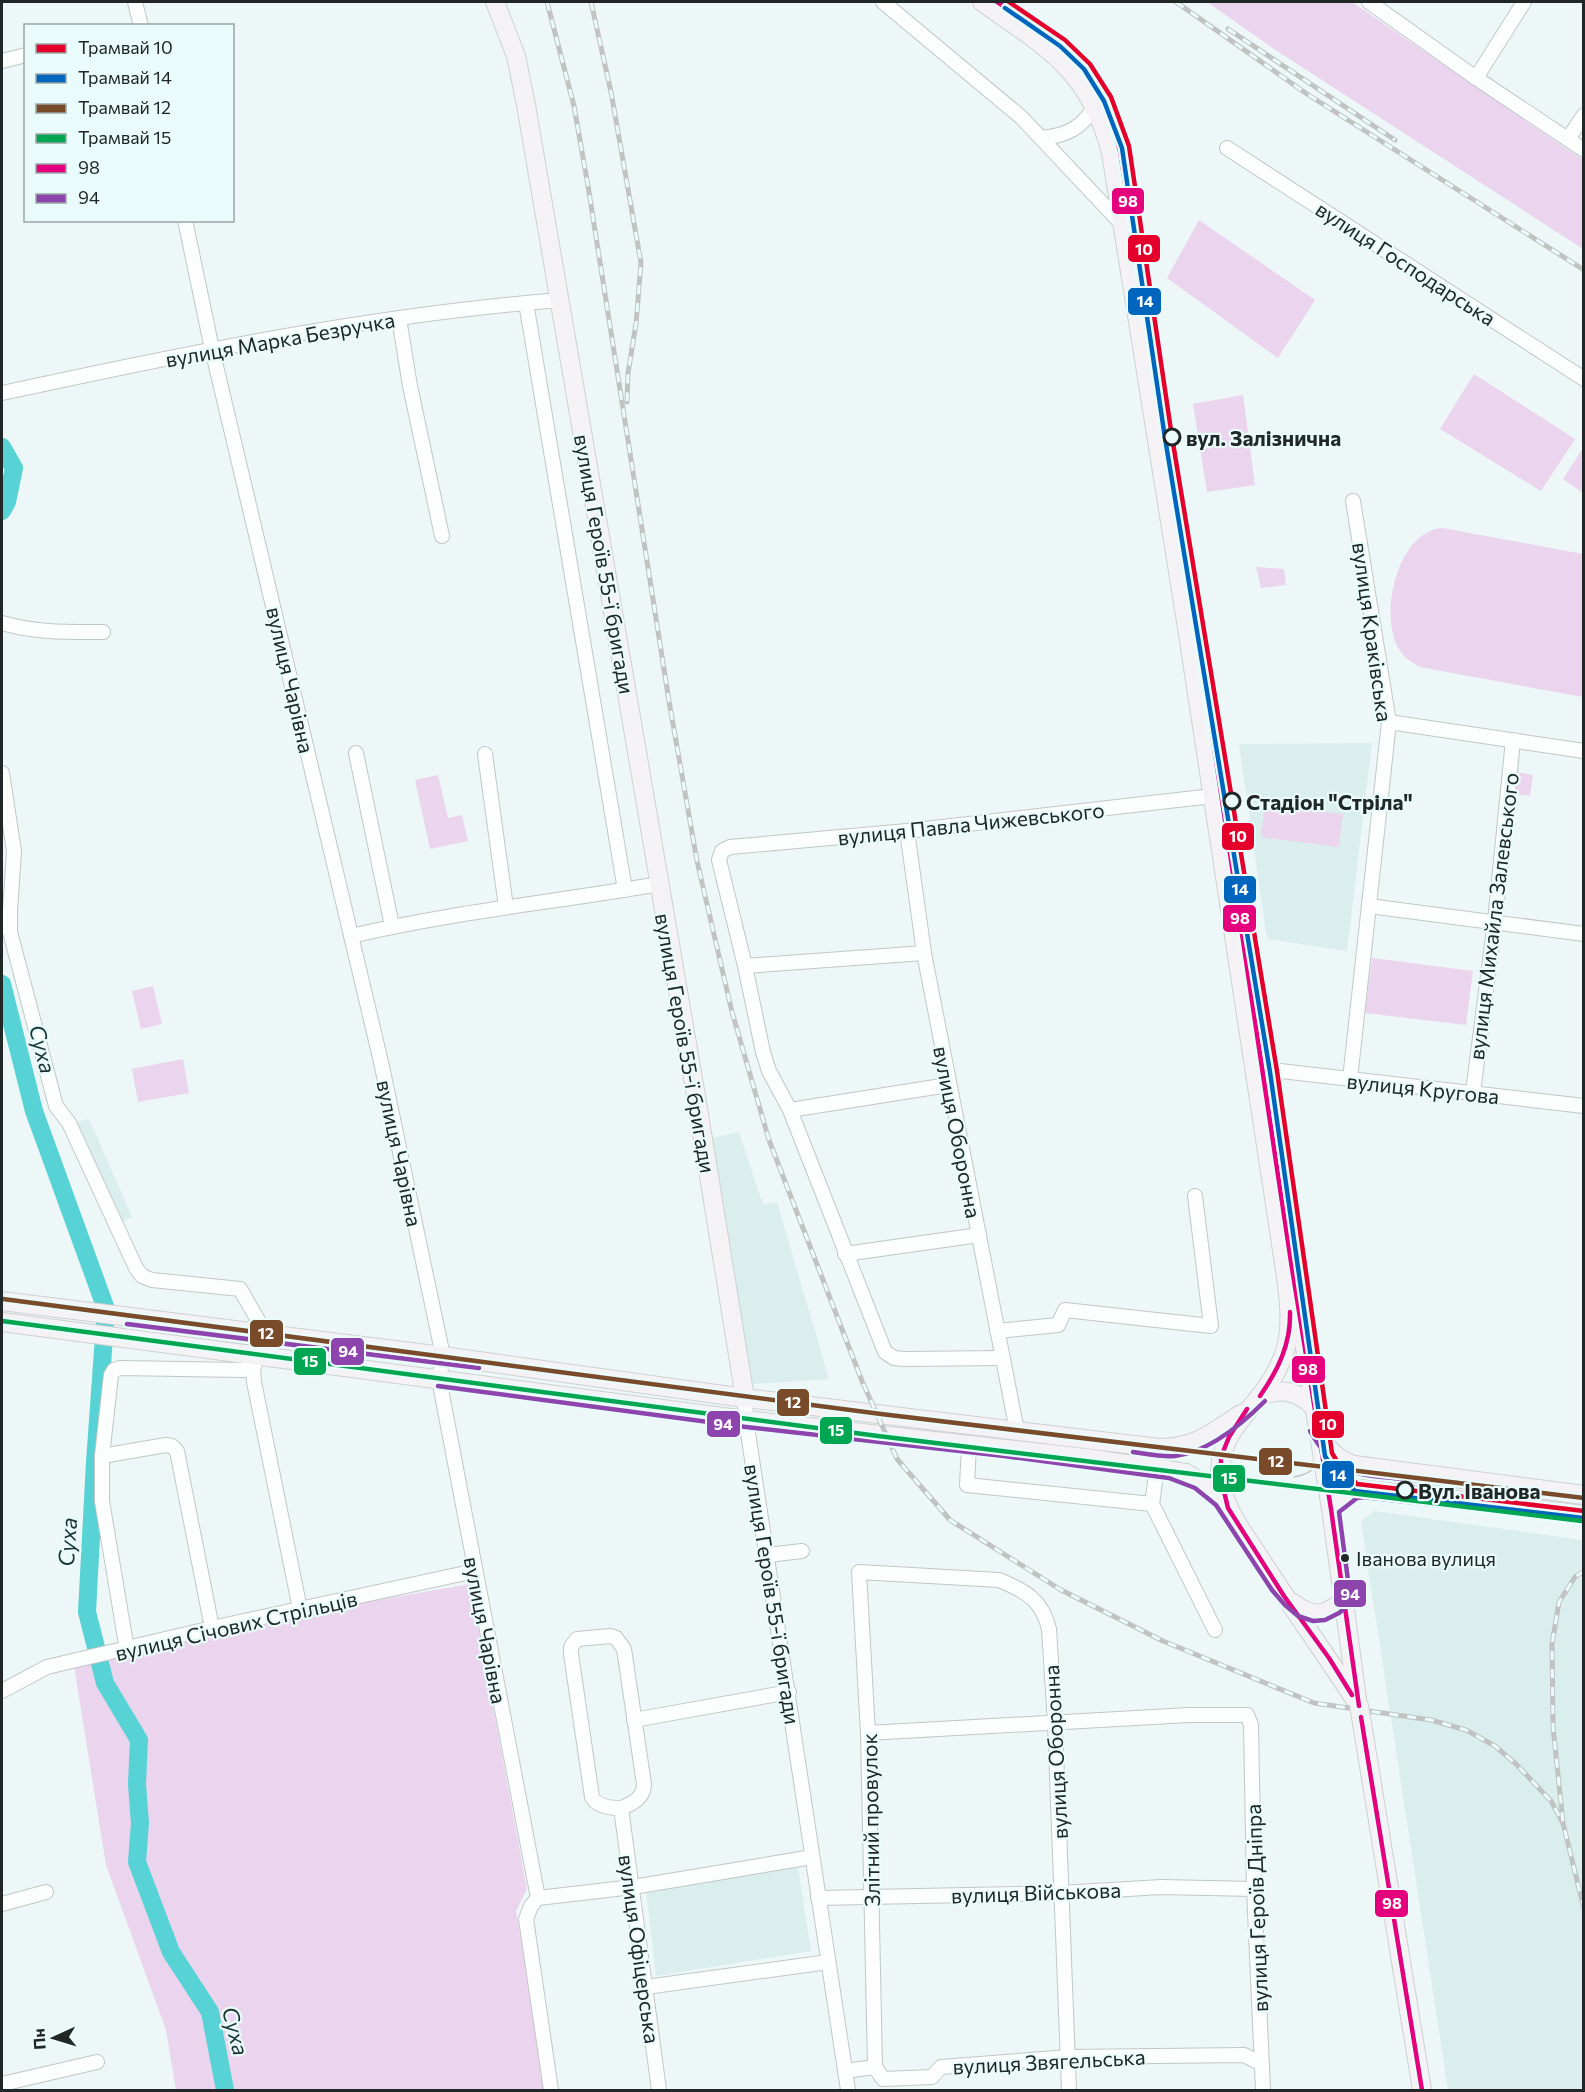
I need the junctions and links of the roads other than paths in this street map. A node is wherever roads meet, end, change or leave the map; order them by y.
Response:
1 (135, 2) edge
2 (495, 2) edge
3 (883, 2) edge
4 (982, 2) edge
5 (998, 2) edge
6 (1369, 2) edge
7 (1524, 2) edge
8 (140, 24) edge
9 (24, 56) edge
10 (2, 61) edge
11 (1476, 78) junction
12 (1095, 106) junction
13 (1584, 115) edge
14 (1041, 138) junction
15 (1568, 140) junction
16 (1227, 148) dead end
17 (1584, 150) edge
18 (185, 222) edge
19 (1128, 231) junction
20 (560, 300) junction
21 (526, 303) junction
22 (399, 318) junction
23 (212, 349) junction
24 (1584, 380) edge
25 (2, 393) edge
26 (1353, 501) dead end
27 (442, 536) dead end
28 (2, 623) edge
29 (104, 632) dead end
30 (1389, 722) junction
31 (1513, 740) junction
32 (1584, 751) edge
33 (356, 753) dead end
34 (485, 754) dead end
35 (2, 773) edge
36 (1217, 796) junction
37 (907, 831) junction
38 (659, 884) junction
39 (625, 890) junction
40 (1369, 906) junction
41 (506, 907) junction
42 (1495, 921) junction
43 (392, 926) junction
44 (1584, 934) edge
45 (351, 936) junction
46 (924, 953) junction
47 (745, 966) junction
48 (1263, 1069) junction
49 (1350, 1079) junction
50 (948, 1085) junction
51 (1473, 1092) junction
52 (1584, 1106) edge
53 (790, 1110) junction
54 (1195, 1196) dead end
55 (978, 1235) junction
56 (845, 1254) junction
57 (2, 1301) edge
58 (2, 1322) edge
59 (997, 1331) junction
60 (266, 1334) junction
61 (443, 1356) junction
62 (1002, 1358) junction
63 (256, 1362) junction
64 (439, 1379) junction
65 (1260, 1396) junction
66 (745, 1398) junction
67 (1314, 1407) junction
68 (1247, 1409) junction
69 (746, 1420) junction
70 (1317, 1427) junction
71 (1017, 1431) junction
72 (969, 1446) junction
73 (102, 1456) junction
74 (1157, 1468) junction
75 (1584, 1495) edge
76 (1152, 1504) junction
77 (1228, 1508) junction
78 (1331, 1509) junction
79 (1584, 1515) edge
80 (802, 1551) dead end
81 (768, 1555) junction
82 (475, 1571) junction
83 (859, 1572) joint
84 (1284, 1596) junction
85 (1344, 1600) junction
86 (300, 1609) junction
87 (212, 1629) junction
88 (1215, 1630) dead end
89 (127, 1650) junction
90 (2, 1691) edge
91 (789, 1692) junction
92 (1360, 1711) junction
93 (634, 1720) junction
94 (1055, 1724) junction
95 (868, 1733) junction
96 (621, 1808) junction
97 (812, 1857) junction
98 (633, 1887) junction
99 (1254, 1889) junction
100 (46, 1892) dead end
101 (1061, 1893) junction
102 (872, 1897) junction
103 (538, 1898) junction
104 (818, 1898) junction
105 (2, 1904) edge
106 (828, 1962) junction
107 (646, 1987) junction
108 (1068, 2057) junction
109 (97, 2062) dead end
110 (1262, 2064) junction
111 (875, 2067) junction
112 (845, 2071) junction
113 (2, 2084) edge
114 (551, 2091) edge
115 (659, 2091) edge
116 (848, 2091) edge
117 (1069, 2091) edge
118 (1263, 2091) edge
119 (1422, 2091) edge

1 - 8 street
2 - 20 main road, вулиця Героїв 55-ї бригади
3 - 14 street
4 - 12 main road
5 - 19 main road
6 - 11 street
7 - 11 street
9 - 10 street
11 - 15 street
12 - 14 street
12 - 19 main road
13 - 15 street
14 - 19 street
15 - 17 street
16 - 24 street, вулиця Господарська
18 - 23 street, вулиця Чарівна
19 - 36 main road
20 - 21 street, вулиця Марка Безручка
20 - 38 main road, вулиця Героїв 55-ї бригади
21 - 22 street, вулиця Марка Безручка
21 - 39 street
22 - 23 street, вулиця Марка Безручка
22 - 27 street
23 - 25 street, вулиця Марка Безручка
23 - 45 street, вулиця Чарівна
26 - 30 street, вулиця Краківська
28 - 29 street
30 - 31 street
30 - 40 street, вулиця Краківська
31 - 32 street
31 - 42 street, вулиця Михайла Залевського
33 - 43 street
34 - 41 street
35 - 60 street
36 - 37 street, вулиця Павла Чижевського
36 - 48 main road
36 - 65 main road
37 - 46 street, вулиця Оборонна
37 - 47 street, вулиця Павла Чижевського
38 - 39 street
38 - 66 main road, вулиця Героїв 55-ї бригади
39 - 41 street
40 - 42 street
40 - 49 street, вулиця Краківська
41 - 43 street
42 - 44 street
42 - 51 street, вулиця Михайла Залевського
43 - 45 street
45 - 61 street, вулиця Чарівна
46 - 47 street
46 - 50 street, вулиця Оборонна
47 - 53 street
48 - 49 street, вулиця Кругова
48 - 67 main road
49 - 51 street, вулиця Кругова
50 - 53 street
50 - 55 street, вулиця Оборонна
51 - 52 street, вулиця Кругова
53 - 56 street
54 - 59 street
55 - 56 street
55 - 59 street, вулиця Оборонна
56 - 62 street
57 - 60 main road
58 - 63 main road
59 - 62 street, вулиця Оборонна
60 - 61 main road
61 - 64 street, вулиця Чарівна
61 - 66 main road
62 - 71 street, вулиця Оборонна
63 - 64 main road
63 - 73 street
63 - 86 street
64 - 69 main road
64 - 82 street, вулиця Чарівна
65 - 67 main road
65 - 68 main road
66 - 69 street, вулиця Героїв 55-ї бригади
66 - 71 main road
67 - 70 main road
68 - 71 main road
68 - 77 main road
69 - 72 main road
69 - 81 street, вулиця Героїв 55-ї бригади
70 - 75 main road
70 - 78 main road
72 - 74 main road
72 - 76 street
73 - 87 street
73 - 89 street
74 - 76 street
74 - 77 main road
76 - 88 street
77 - 84 main road
78 - 79 main road
78 - 85 main road
80 - 81 street
81 - 91 street, вулиця Героїв 55-ї бригади
82 - 86 street, вулиця Січових Стрільців
82 - 103 street, вулиця Чарівна
83 - 94 street, вулиця Оборонна
83 - 95 street, Злітний провулок
84 - 85 main road
84 - 92 main road
85 - 92 main road
86 - 87 street, вулиця Січових Стрільців
87 - 89 street, вулиця Січових Стрільців
89 - 90 street, вулиця Січових Стрільців
91 - 93 street
91 - 97 street, вулиця Героїв 55-ї бригади
92 - 119 main road
93 - 96 street
93 - 96 street
94 - 95 street
94 - 99 street, вулиця Героїв Дніпра
94 - 101 street, вулиця Оборонна
95 - 102 street, Злітний провулок
96 - 98 street, вулиця Офіцерська
97 - 98 street
97 - 104 street, вулиця Героїв 55-ї бригади
98 - 103 street
98 - 107 street, вулиця Офіцерська
99 - 101 street, вулиця Військова
99 - 110 street, вулиця Героїв Дніпра
100 - 105 street
101 - 102 street, вулиця Військова
101 - 108 street, вулиця Оборонна
102 - 104 street, вулиця Військова
102 - 111 street, Злітний провулок
103 - 114 street
104 - 106 street, вулиця Героїв 55-ї бригади
106 - 107 street
106 - 112 street, вулиця Героїв 55-ї бригади
107 - 115 street, вулиця Офіцерська
108 - 110 street, вулиця Звягельська
108 - 111 street, вулиця Звягельська
108 - 117 street, вулиця Оборонна
109 - 113 street
110 - 118 street, вулиця Героїв Дніпра
111 - 112 street
112 - 116 street, вулиця Героїв 55-ї бригади

